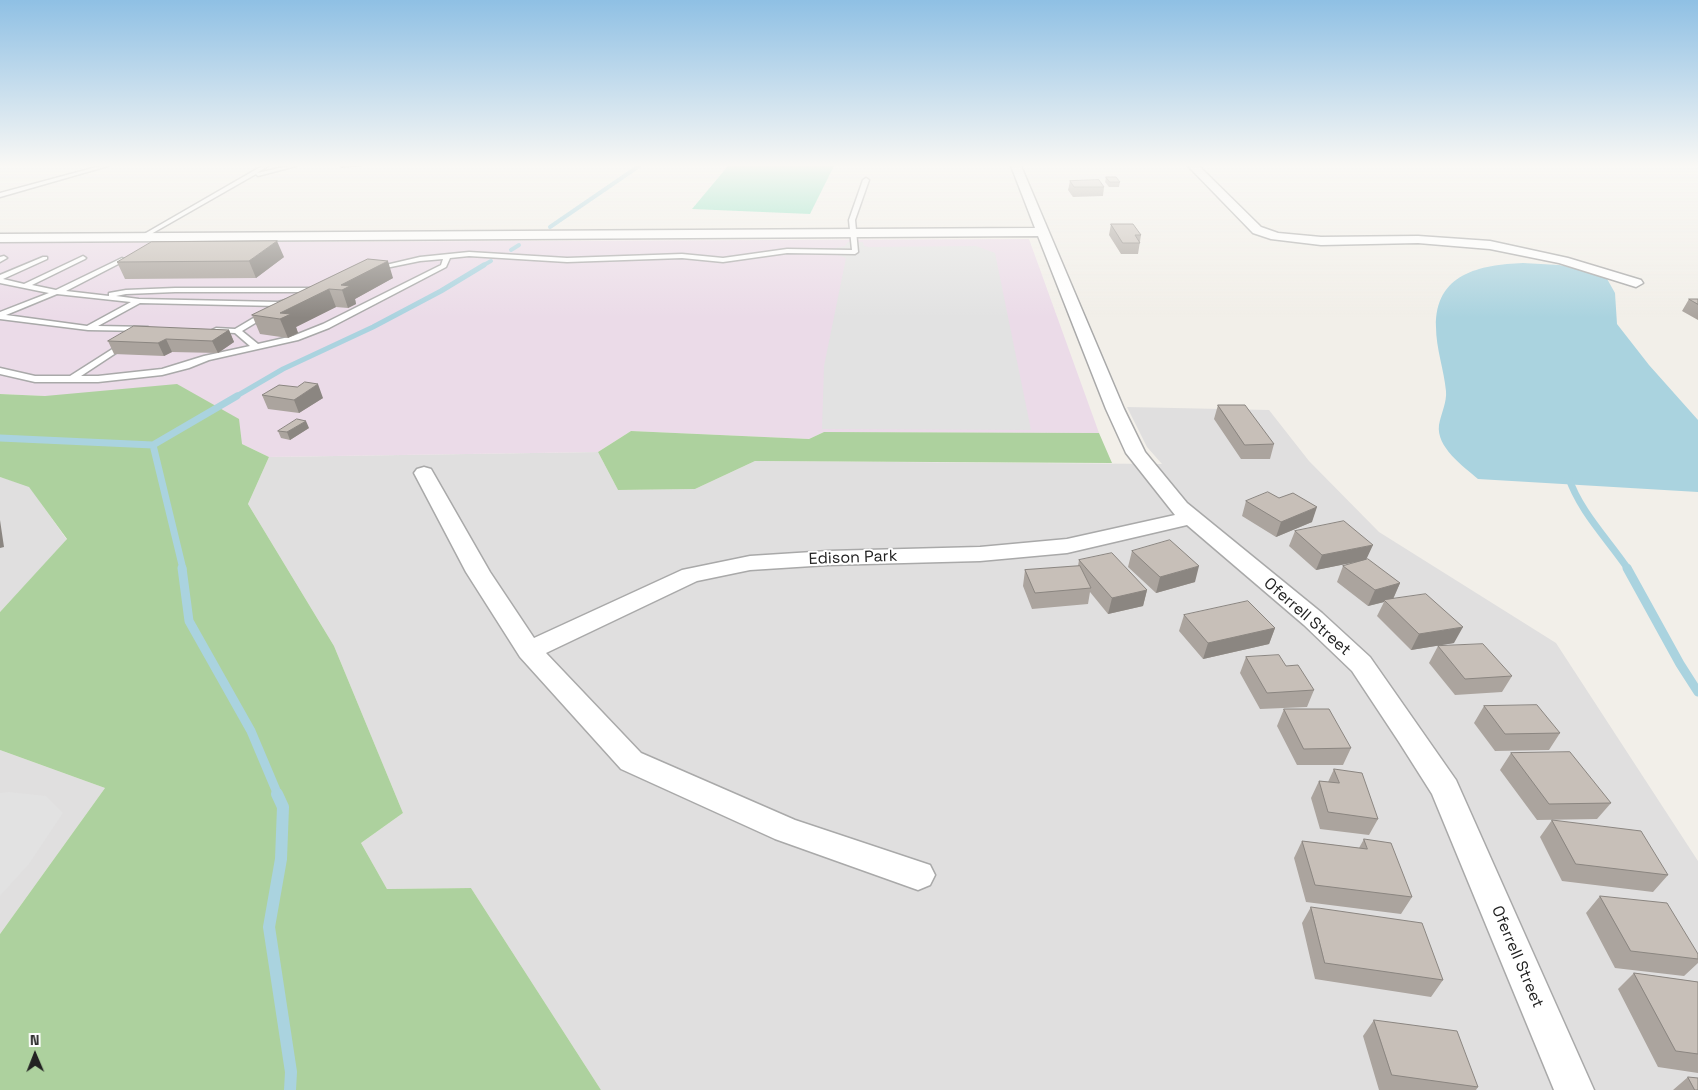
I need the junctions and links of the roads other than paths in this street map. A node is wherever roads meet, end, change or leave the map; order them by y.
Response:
1 (177, 217) edge
2 (853, 217) edge
3 (1037, 217) edge
4 (1244, 217) edge
5 (1043, 232) junction
6 (854, 233) junction
7 (142, 237) junction
8 (0, 238) edge
9 (447, 256) junction
10 (45, 258) dead end
11 (83, 258) dead end
12 (122, 260) edge
13 (368, 270) edge
14 (0, 280) edge
15 (1636, 282) dead end
16 (25, 286) junction
17 (324, 286) edge
18 (315, 290) junction
19 (56, 292) junction
20 (100, 297) junction
21 (139, 301) junction
22 (278, 304) junction
23 (0, 316) edge
24 (88, 328) junction
25 (148, 329) junction
26 (158, 329) edge
27 (208, 330) edge
28 (237, 331) junction
29 (256, 347) junction
30 (0, 371) edge
31 (72, 378) junction
32 (424, 473) dead end
33 (1191, 518) junction
34 (529, 651) junction
35 (918, 875) dead end
36 (1574, 1090) edge

1 - 7 lane
2 - 6 lane
3 - 5 street, Oferrell Street
4 - 15 street
5 - 6 street
5 - 33 street, Oferrell Street
6 - 7 street
6 - 9 lane
7 - 8 street
9 - 13 lane
9 - 29 lane
10 - 14 lane
11 - 16 lane
12 - 19 lane
14 - 16 lane
16 - 19 lane
17 - 18 lane
18 - 20 lane
18 - 22 lane
19 - 20 lane
19 - 23 lane
20 - 21 lane
21 - 22 lane
21 - 24 lane
22 - 28 lane
23 - 24 lane
24 - 25 lane
25 - 26 lane
25 - 31 lane
27 - 28 lane
28 - 29 lane
29 - 31 lane
30 - 31 lane
32 - 34 street
33 - 34 street, Edison Park
33 - 36 street, Oferrell Street
34 - 35 street

